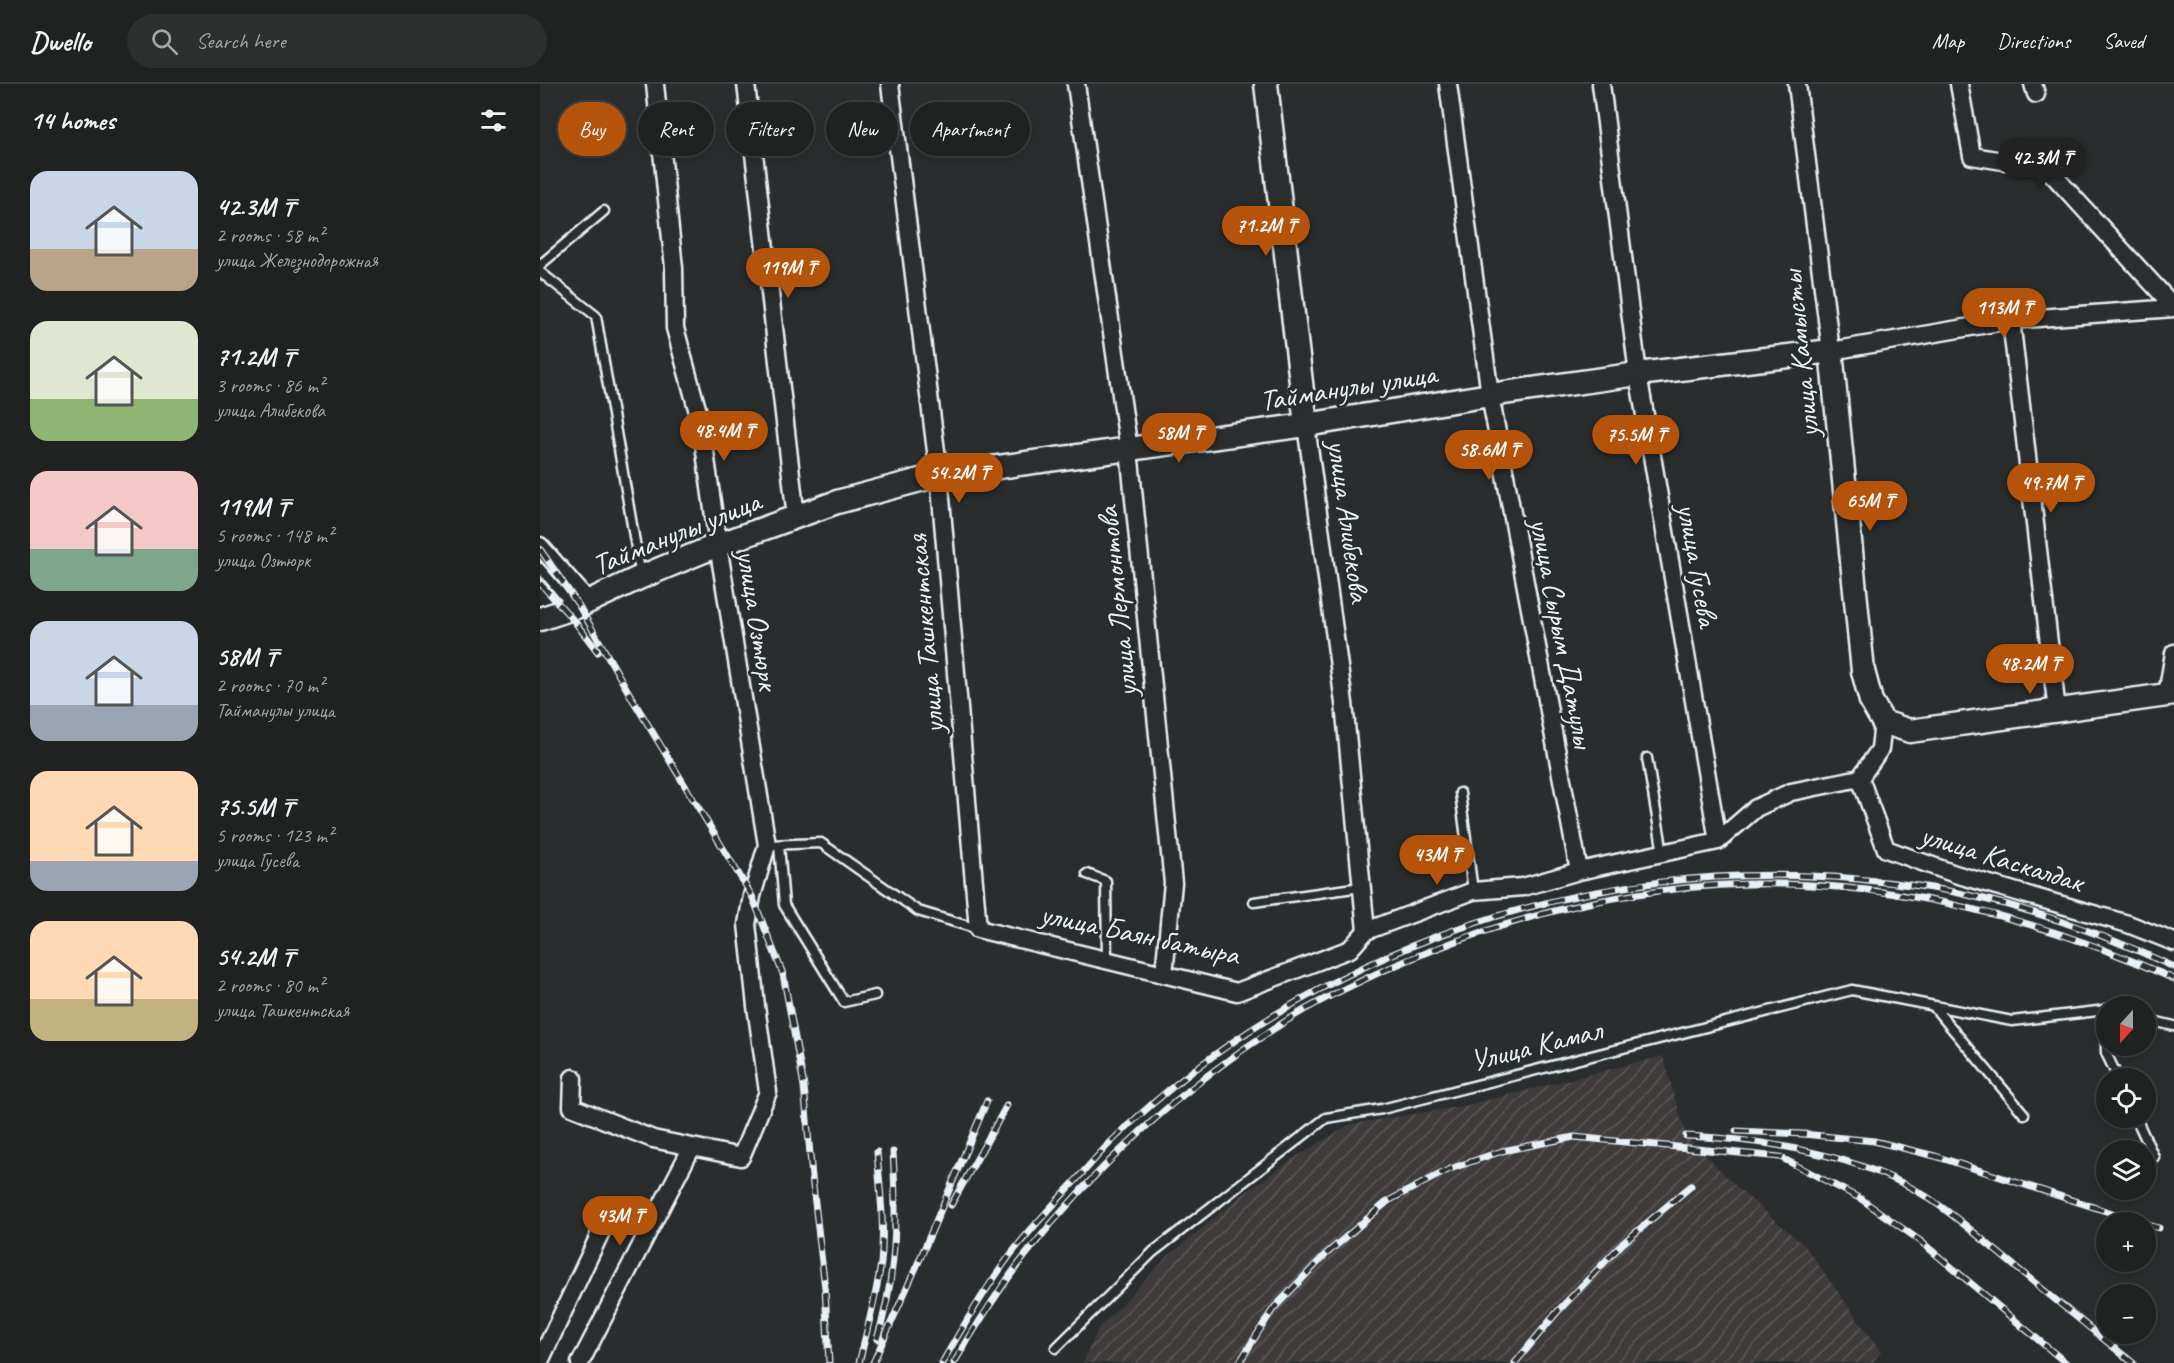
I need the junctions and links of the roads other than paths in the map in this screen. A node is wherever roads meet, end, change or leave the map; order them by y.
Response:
1 (655, 84) edge
2 (746, 84) edge
3 (890, 84) edge
4 (1076, 84) edge
5 (1266, 84) edge
6 (1448, 84) edge
7 (1601, 84) edge
8 (1797, 84) edge
9 (1959, 84) edge
10 (604, 211) dead end
11 (540, 265) edge
12 (540, 272) edge
13 (2174, 307) edge
14 (2011, 320) junction
15 (1831, 351) junction
16 (1638, 374) junction
17 (1490, 395) junction
18 (1306, 425) junction
19 (1129, 450) junction
20 (939, 475) junction
21 (796, 518) junction
22 (718, 545) junction
23 (540, 546) edge
24 (540, 568) edge
25 (641, 577) junction
26 (581, 605) junction
27 (540, 619) edge
28 (2174, 653) edge
29 (2171, 694) edge
30 (2057, 711) junction
31 (1883, 722) junction
32 (1647, 758) dead end
33 (1860, 778) junction
34 (1461, 793) dead end
35 (1718, 841) junction
36 (773, 845) junction
37 (1663, 853) junction
38 (1579, 870) junction
39 (1087, 874) dead end
40 (1361, 887) junction
41 (1473, 891) junction
42 (1254, 902) dead end
43 (978, 929) junction
44 (1365, 931) junction
45 (2174, 942) edge
46 (1107, 960) junction
47 (1164, 974) junction
48 (875, 995) dead end
49 (1933, 1006) junction
50 (2096, 1011) edge
51 (2156, 1022) edge
52 (2174, 1026) edge
53 (573, 1078) dead end
54 (2024, 1114) dead end
55 (692, 1147) junction
56 (605, 1224) dead end
57 (1056, 1348) dead end
58 (540, 1361) edge
59 (580, 1363) edge

1 - 22 street, улица Озтюрк
2 - 21 street, улица Озтюрк
3 - 20 street, улица Ташкентская
4 - 19 street, улица Лермонтова
5 - 18 street, улица Алибекова
6 - 17 street, улица Сырым Датулы
7 - 16 street, улица Гусева
8 - 15 street, улица Камысты
9 - 13 street
10 - 11 lane
12 - 25 lane
13 - 14 street
14 - 15 street
14 - 30 street
15 - 16 street, Тайманулы улица
15 - 31 street, улица Камысты
16 - 17 street, Тайманулы улица
16 - 35 street, улица Гусева
17 - 18 street, Тайманулы улица
17 - 38 street, улица Сырым Датулы
18 - 19 street, Тайманулы улица
18 - 40 street, улица Алибекова
19 - 20 street, Тайманулы улица
19 - 47 street, улица Лермонтова
20 - 21 street, Тайманулы улица
20 - 43 street, улица Ташкентская
21 - 22 street, Тайманулы улица
22 - 25 street, Тайманулы улица
22 - 36 street, улица Озтюрк
23 - 26 street
24 - 26 lane
25 - 26 street, Тайманулы улица
26 - 27 street, Тайманулы улица
28 - 29 street
29 - 30 street
30 - 31 street
31 - 33 street
32 - 37 lane
33 - 35 street, улица Баян батыра
33 - 45 street, улица Каскалдак
34 - 41 lane
35 - 37 street, улица Баян батыра
36 - 43 lane
36 - 48 lane
36 - 55 street
37 - 38 street, улица Баян батыра
38 - 41 street, улица Баян батыра
39 - 46 lane
40 - 42 lane
40 - 44 street, улица Алибекова
41 - 44 street, улица Баян батыра
43 - 46 street, улица Баян батыра
44 - 47 street, улица Баян батыра
46 - 47 street, улица Баян батыра
49 - 50 lane, Улица Камал
49 - 54 lane
49 - 57 lane, Улица Камал
51 - 52 lane
53 - 55 street
55 - 59 street
56 - 58 street

